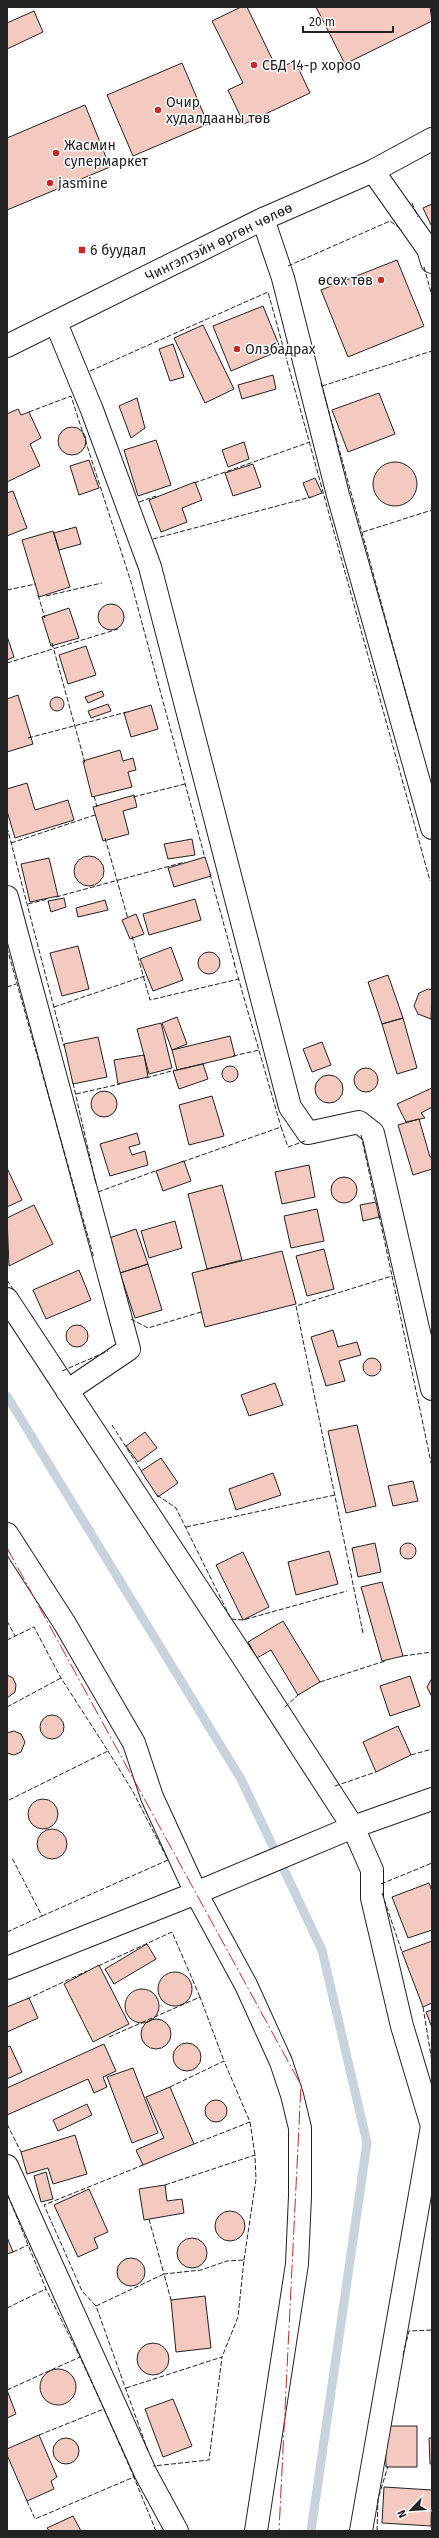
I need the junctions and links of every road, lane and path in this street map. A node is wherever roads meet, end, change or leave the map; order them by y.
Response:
1 (432, 139) edge
2 (373, 171) junction
3 (263, 219) junction
4 (432, 262) edge
5 (56, 323) junction
6 (7, 346) edge
7 (432, 828) edge
8 (7, 897) edge
9 (7, 1299) edge
10 (432, 1389) edge
11 (67, 1391) junction
12 (7, 1534) edge
13 (432, 1799) edge
14 (352, 1827) junction
15 (196, 1893) junction
16 (7, 1968) edge
17 (7, 2166) edge
18 (177, 2531) edge
19 (256, 2531) edge
20 (361, 2531) edge

1 - 2 street, Чингэлтэйн өргөн чөлөө
2 - 3 street, Чингэлтэйн өргөн чөлөө
2 - 4 street
3 - 5 street, Чингэлтэйн өргөн чөлөө
3 - 7 street
5 - 6 street, Чингэлтэйн өргөн чөлөө
5 - 10 street
8 - 11 street
9 - 11 street
11 - 14 street
12 - 15 street
13 - 14 street
14 - 15 street
14 - 20 street
15 - 16 street
15 - 19 street
17 - 18 street

